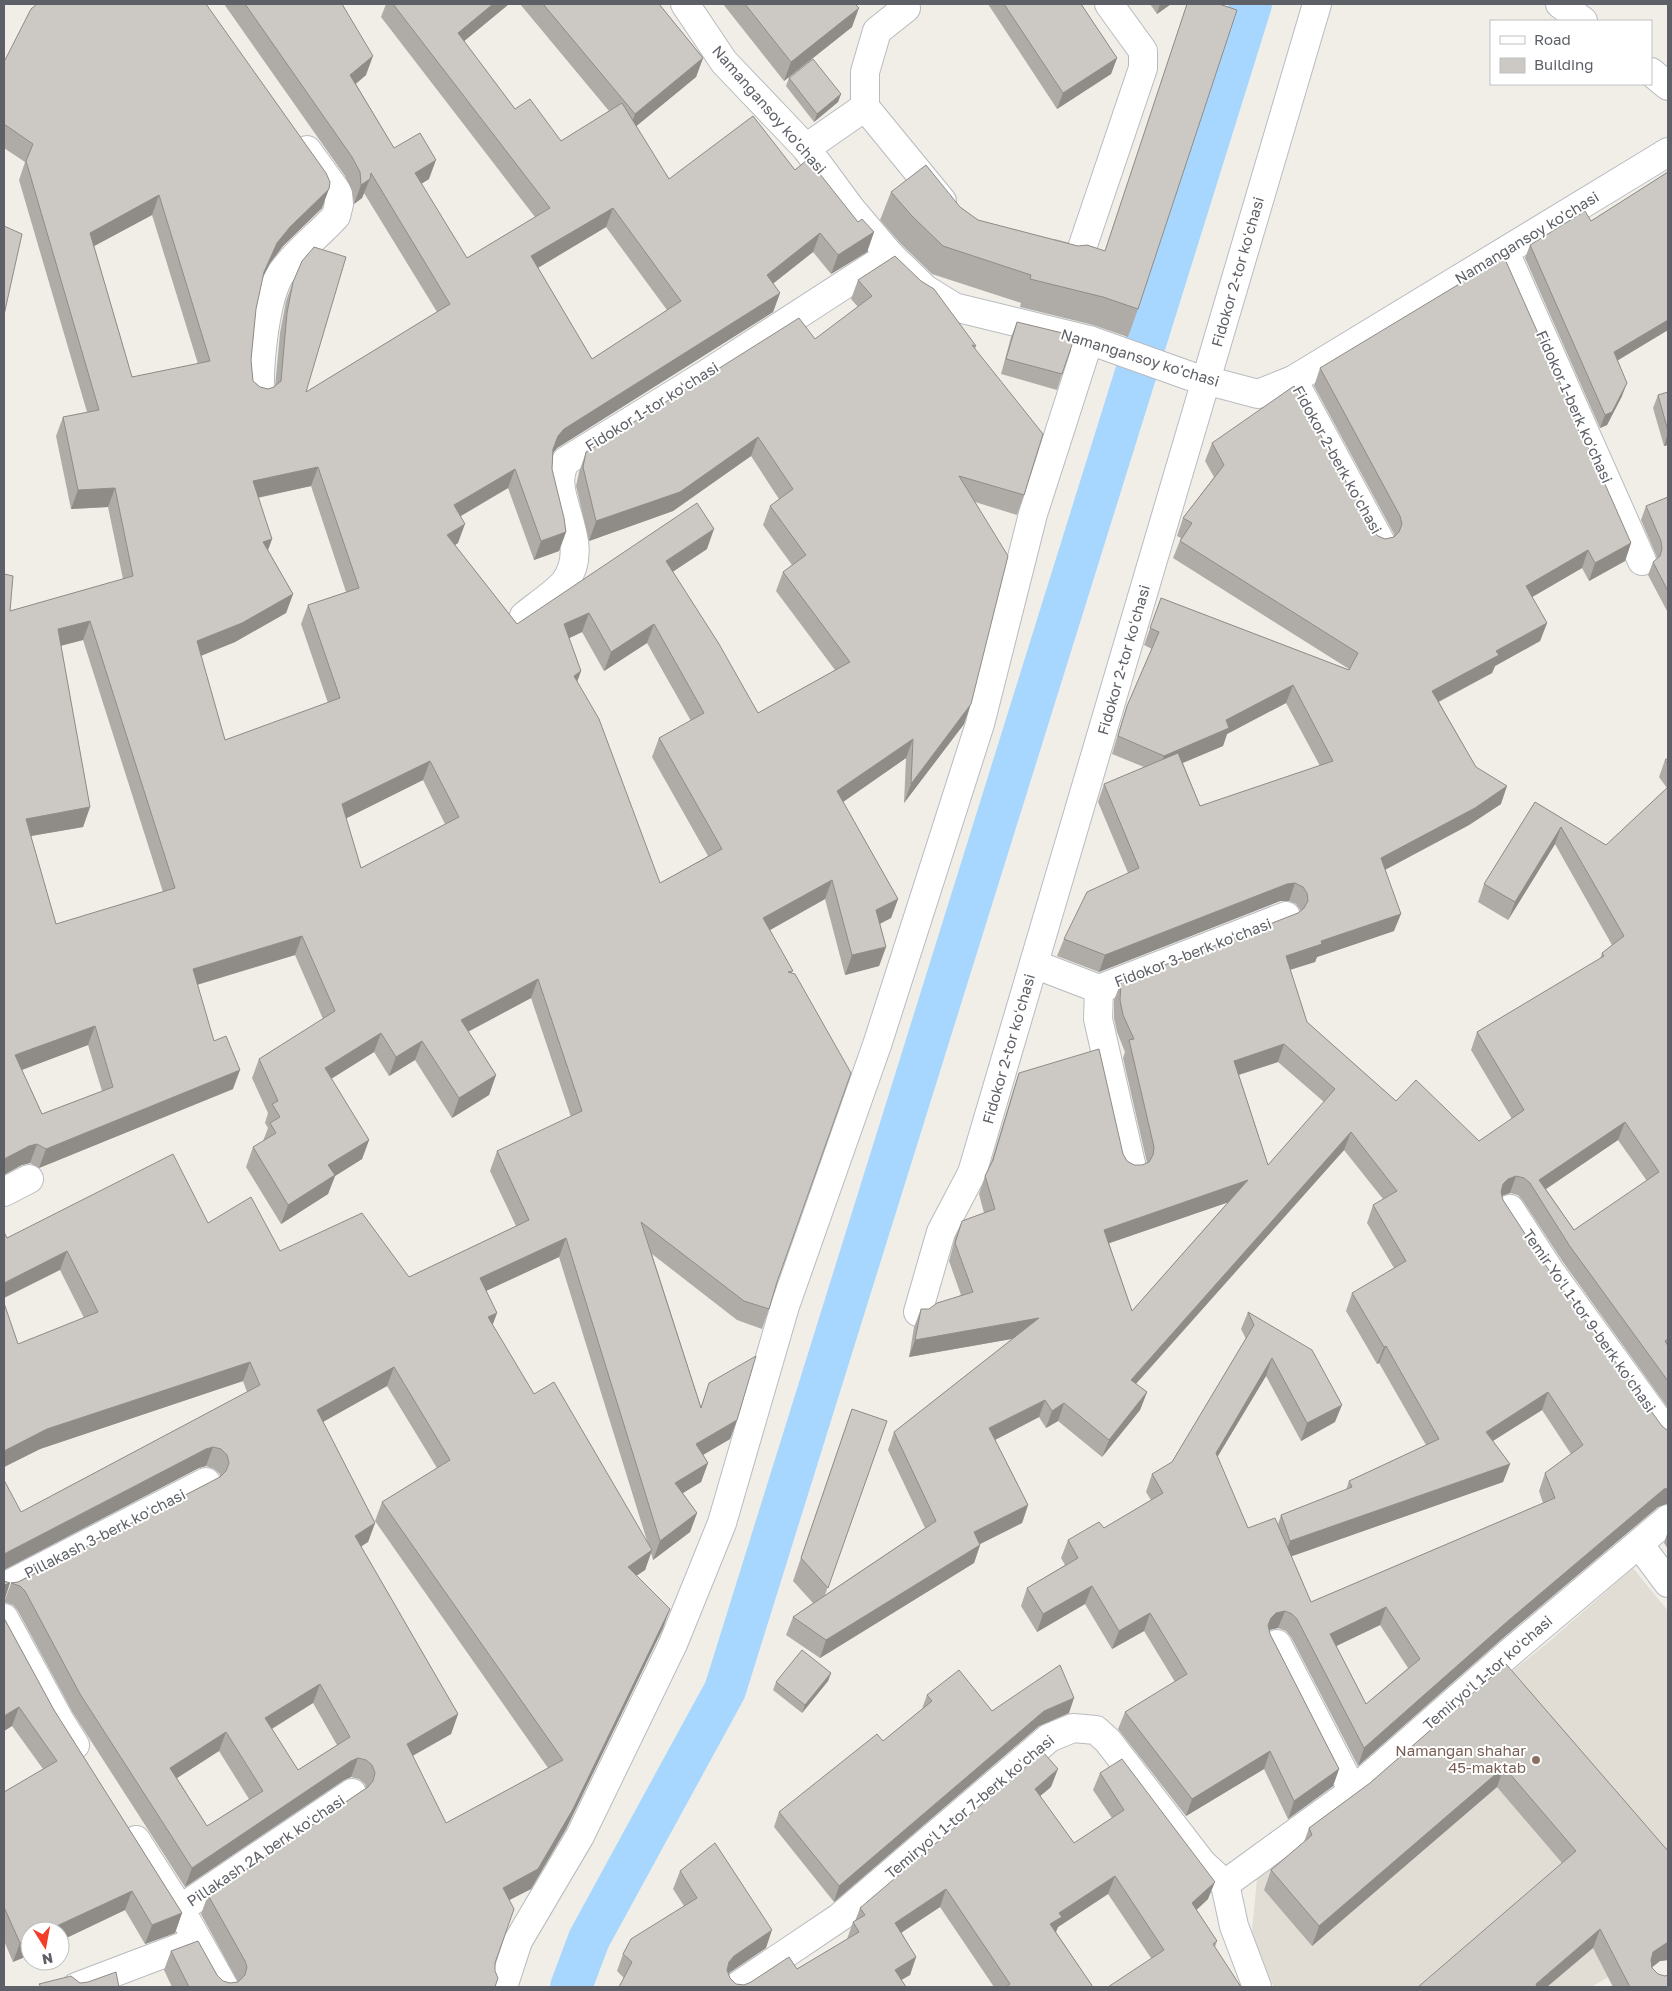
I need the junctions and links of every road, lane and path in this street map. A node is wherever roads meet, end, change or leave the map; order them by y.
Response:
1 (685, 4) edge
2 (1109, 4) edge
3 (1317, 4) edge
4 (1560, 4) edge
5 (907, 5) edge
6 (1582, 20) edge
7 (1652, 73) edge
8 (1668, 86) edge
9 (866, 107) junction
10 (294, 130) edge
11 (806, 148) junction
12 (1668, 152) edge
13 (956, 218) edge
14 (1026, 247) edge
15 (1505, 252) junction
16 (890, 255) junction
17 (1089, 340) junction
18 (1198, 378) junction
19 (1293, 380) junction
20 (260, 393) edge
21 (1380, 541) edge
22 (1642, 561) dead end
23 (524, 616) dead end
24 (1286, 916) edge
25 (1034, 964) junction
26 (1099, 989) junction
27 (1132, 1168) edge
28 (29, 1179) dead end
29 (4, 1192) edge
30 (1510, 1209) edge
31 (918, 1312) edge
32 (1668, 1434) edge
33 (206, 1482) edge
34 (1668, 1520) edge
35 (1639, 1544) junction
36 (1668, 1583) edge
37 (4, 1587) edge
38 (4, 1618) edge
39 (1277, 1644) edge
40 (86, 1762) edge
41 (1353, 1791) junction
42 (352, 1793) dead end
43 (123, 1819) edge
44 (1225, 1884) junction
45 (180, 1909) junction
46 (197, 1941) junction
47 (76, 1987) edge
48 (224, 1987) edge
49 (503, 1987) edge
50 (736, 1987) edge
51 (1257, 1987) edge

1 - 11 street, Namangansoy ko'chasi
2 - 14 street
3 - 18 street, Fidokor 2-tor koʻchasi
4 - 6 street
5 - 9 street
7 - 8 street
9 - 11 street
9 - 13 street
10 - 20 street
11 - 16 street, Namangansoy ko'chasi
12 - 15 street, Namangansoy ko'chasi
15 - 19 street, Namangansoy ko'chasi
15 - 22 street, Fidokor 1-berk koʻchasi
16 - 17 street, Namangansoy ko'chasi
16 - 23 street, Fidokor 1-tor koʻchasi
17 - 18 street, Namangansoy ko'chasi
17 - 49 street
18 - 19 street, Namangansoy ko'chasi
18 - 25 street, Fidokor 2-tor koʻchasi
19 - 21 street, Fidokor 2-berk koʻchasi
24 - 26 street, Fidokor 3-berk koʻchasi
25 - 26 street, Fidokor 3-berk koʻchasi
25 - 31 street, Fidokor 2-tor koʻchasi
26 - 27 street, Fidokor 3-berk koʻchasi
28 - 29 street
30 - 32 street, Temir Yoʻl 1-tor 9-berk koʻchasi
33 - 37 street, Pillakash 3-berk koʻchasi
34 - 35 street, Temiryoʻl 1-tor koʻchasi
35 - 36 street
35 - 41 street, Temiryoʻl 1-tor koʻchasi
38 - 40 street
39 - 41 street
41 - 44 street, Temiryoʻl 1-tor koʻchasi
42 - 45 street, Pillakash 2A berk koʻchasi
43 - 45 street
44 - 50 street, Temiryoʻl 1-tor 7-berk koʻchasi
44 - 51 street
45 - 46 street
46 - 47 street
46 - 48 street

